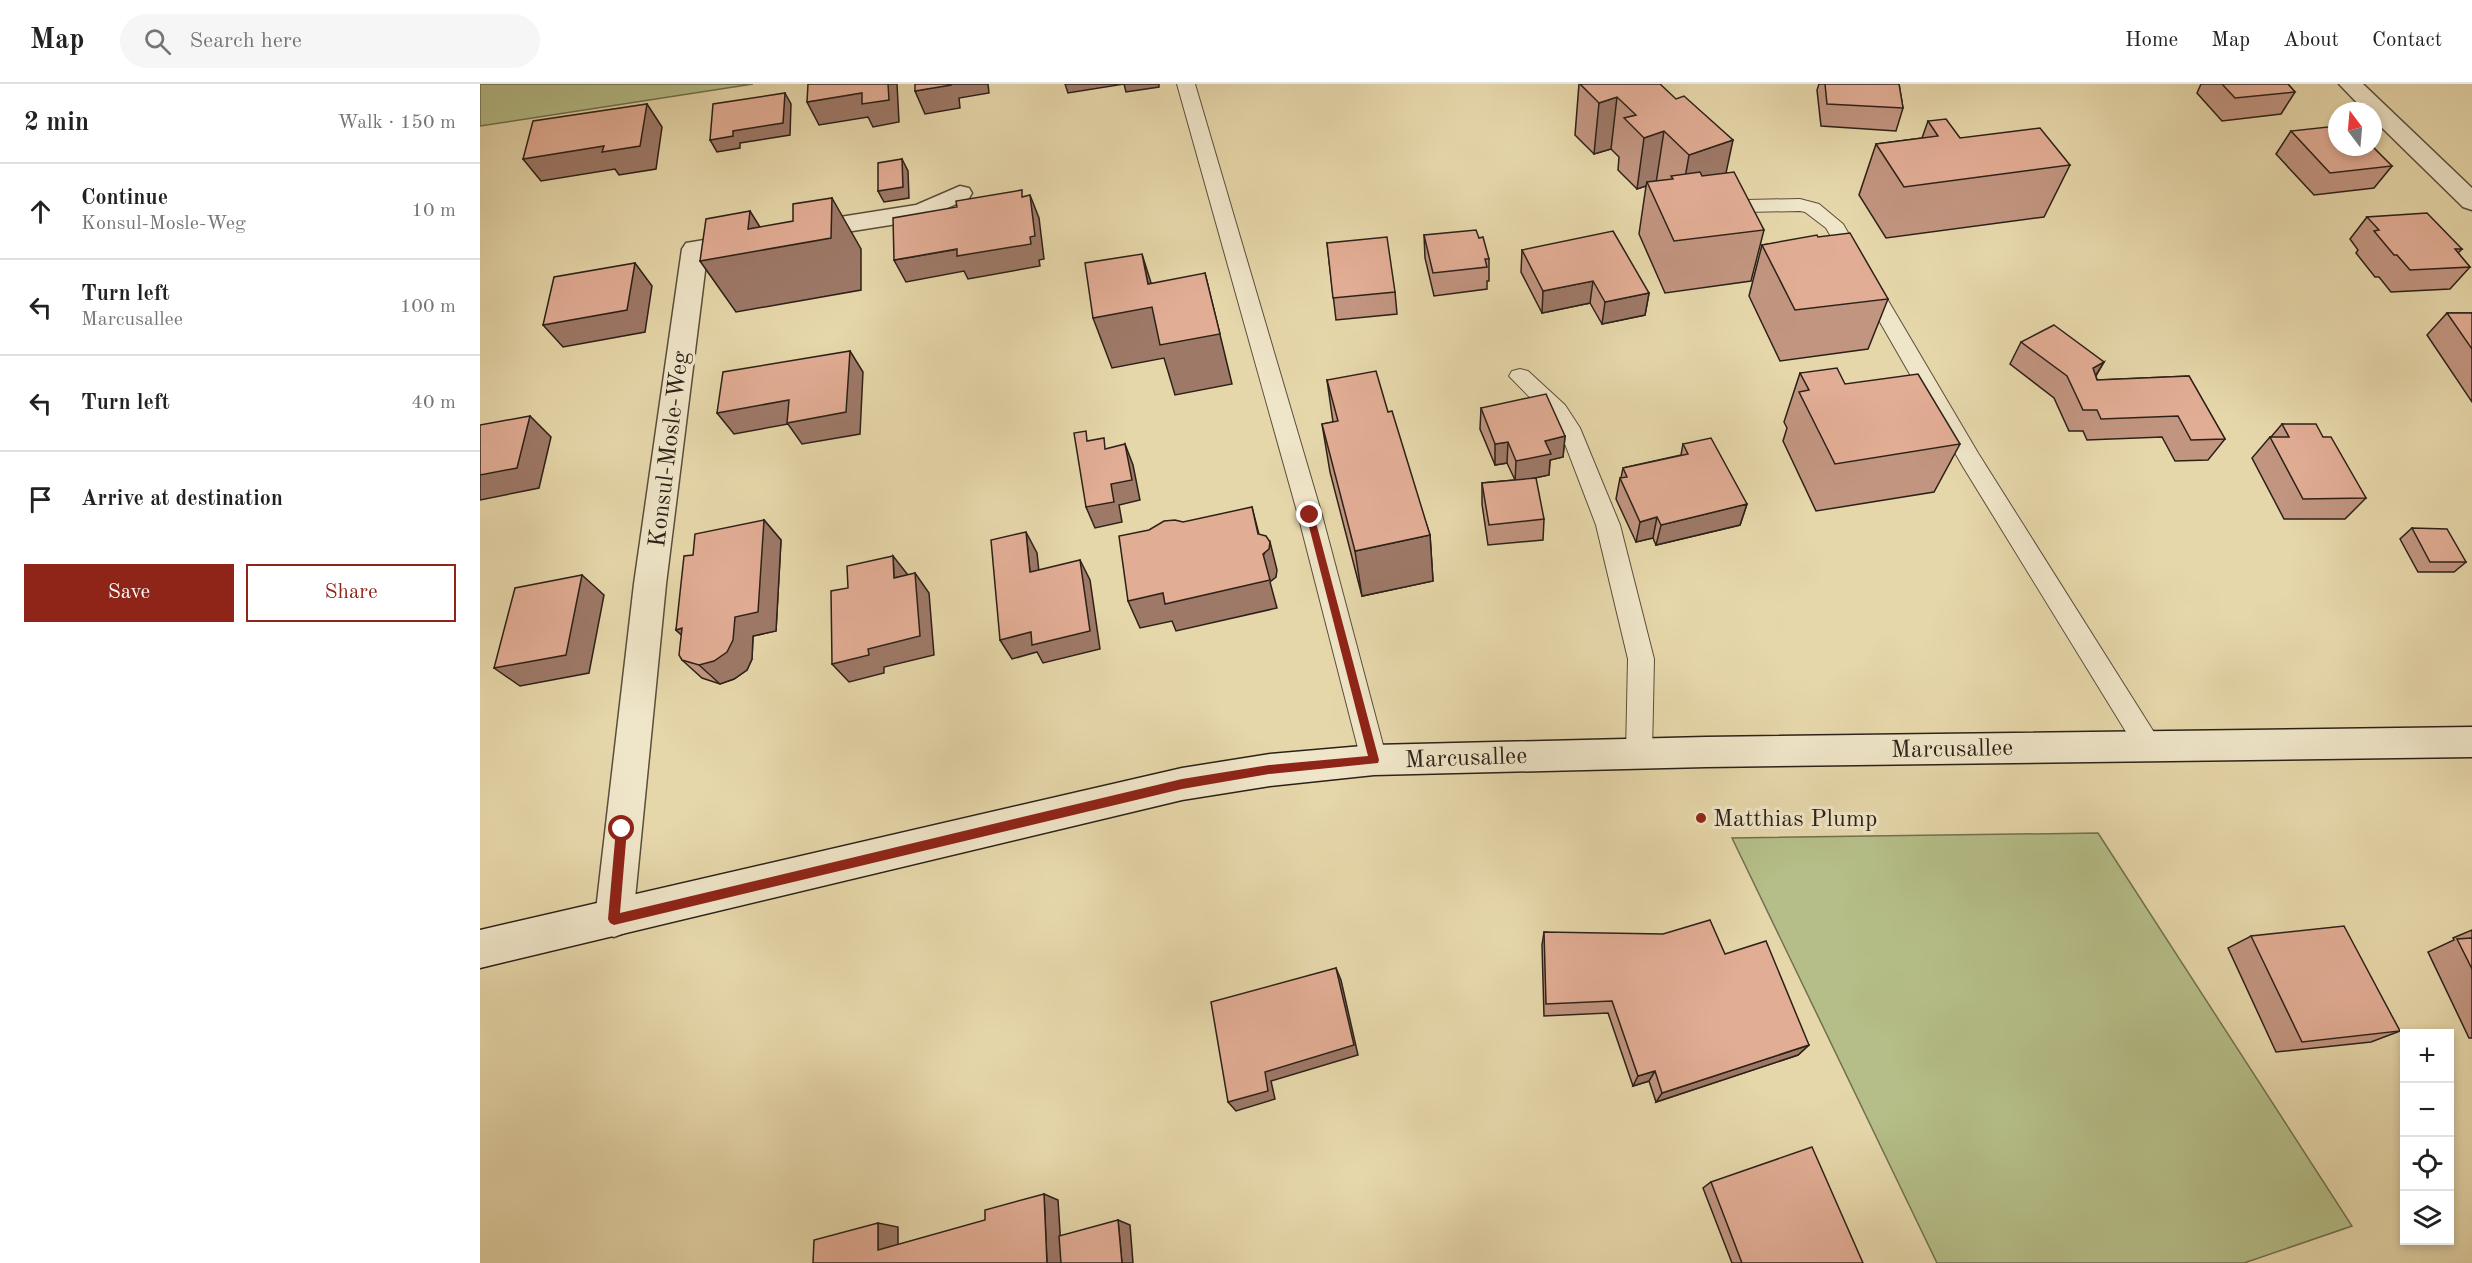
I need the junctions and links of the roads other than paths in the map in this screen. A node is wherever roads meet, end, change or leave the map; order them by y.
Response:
1 (1186, 84) edge
2 (2350, 84) edge
3 (960, 193) dead end
4 (2470, 198) edge
5 (1746, 206) edge
6 (1520, 376) dead end
7 (2472, 742) edge
8 (2148, 745) junction
9 (1640, 753) junction
10 (1374, 760) junction
11 (614, 919) junction
12 (480, 949) edge

1 - 10 lane
2 - 4 street
3 - 11 street, Konsul-Mosle-Weg
5 - 8 lane
6 - 9 lane
7 - 8 street, Marcusallee
8 - 9 street, Marcusallee
9 - 10 street, Marcusallee
10 - 11 street, Marcusallee
11 - 12 street, Marcusallee

